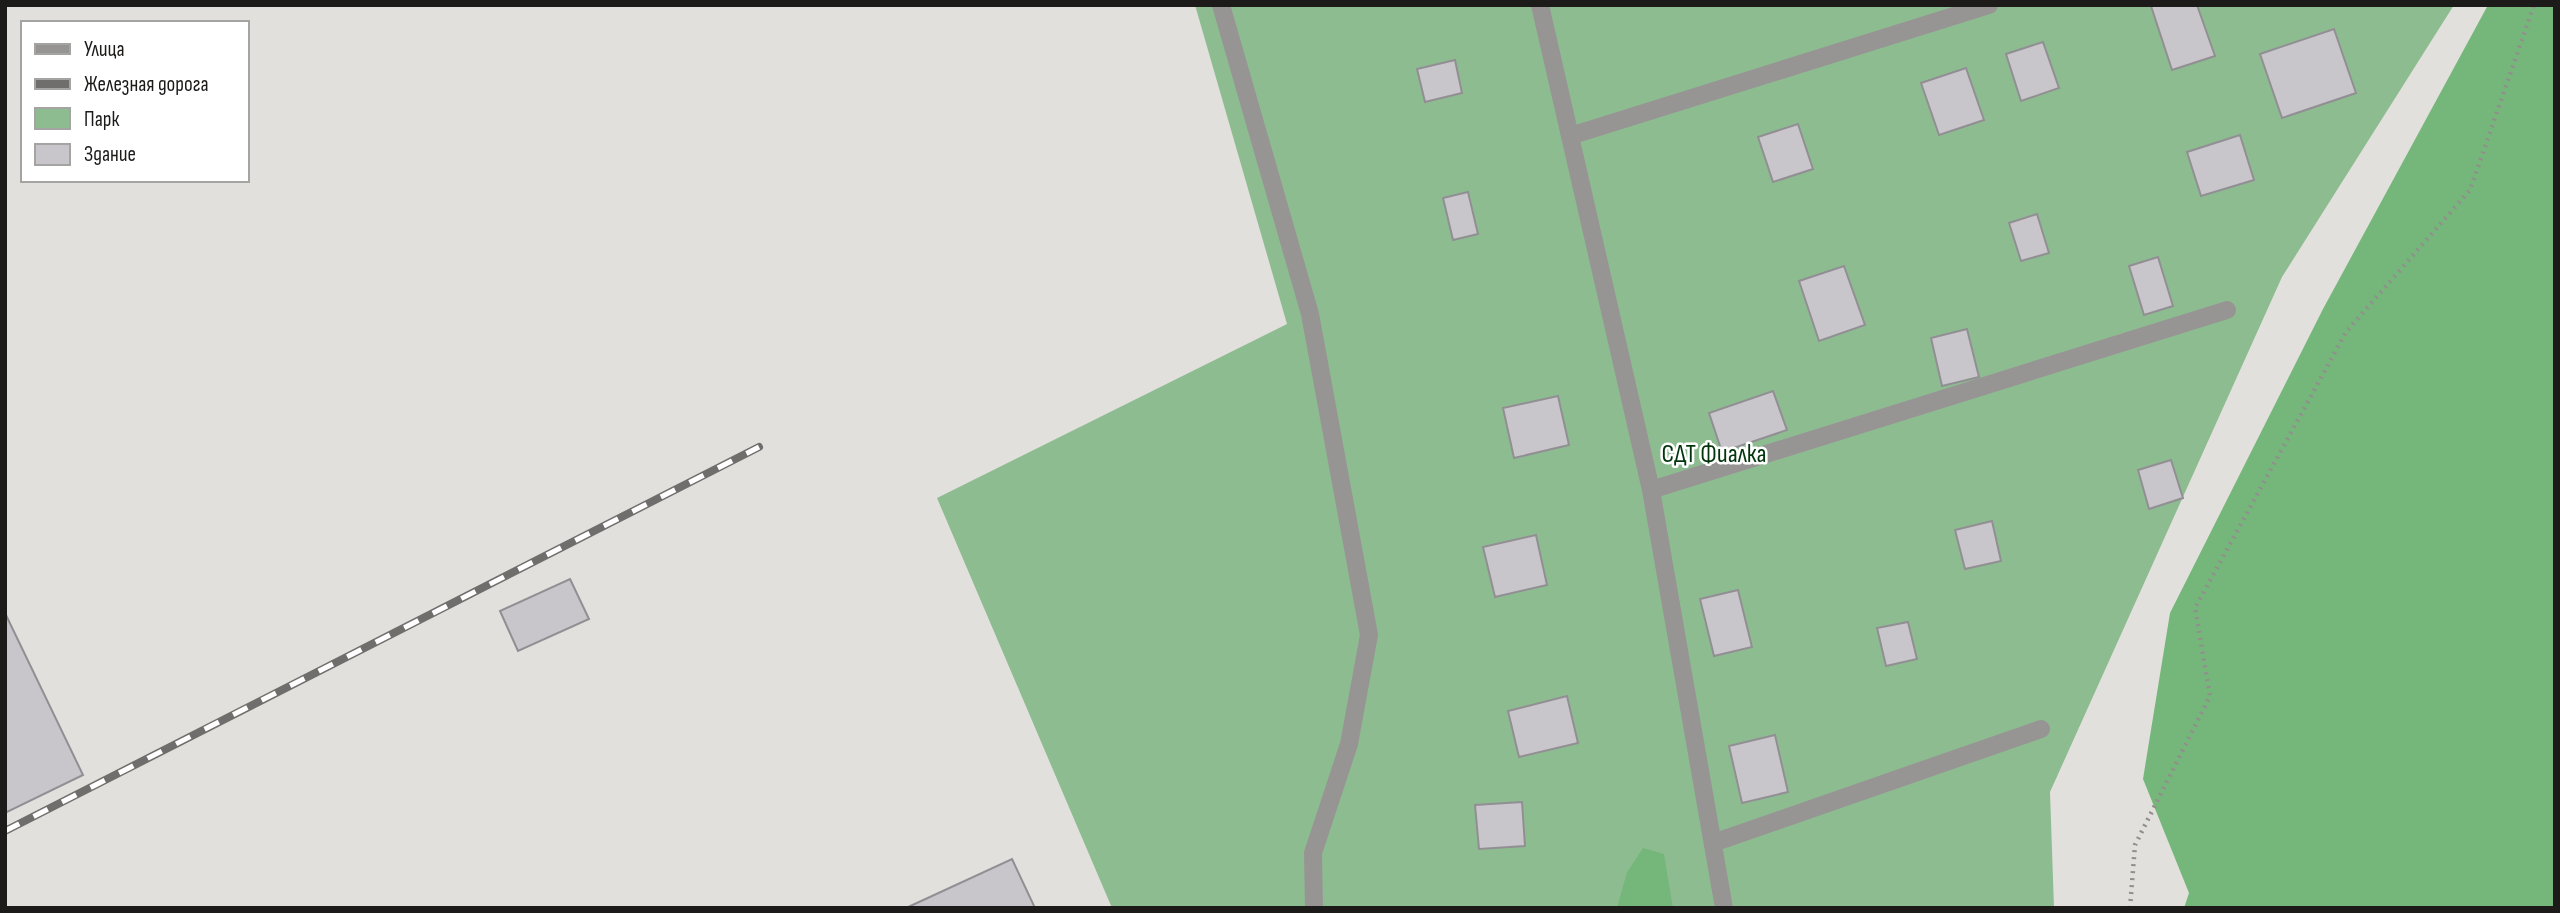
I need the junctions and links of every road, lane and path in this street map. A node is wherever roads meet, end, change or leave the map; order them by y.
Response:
1 (1221, 5) edge
2 (1540, 5) edge
3 (1989, 5) edge
4 (2535, 5) edge
5 (1570, 136) junction
6 (2227, 310) dead end
7 (1651, 490) junction
8 (2040, 729) dead end
9 (1713, 843) junction
10 (1314, 908) edge
11 (1724, 908) edge
12 (2130, 908) edge

1 - 10 lane
2 - 5 lane
3 - 5 lane
4 - 12 path
5 - 7 lane
6 - 7 lane
7 - 9 lane
8 - 9 lane
9 - 11 lane

